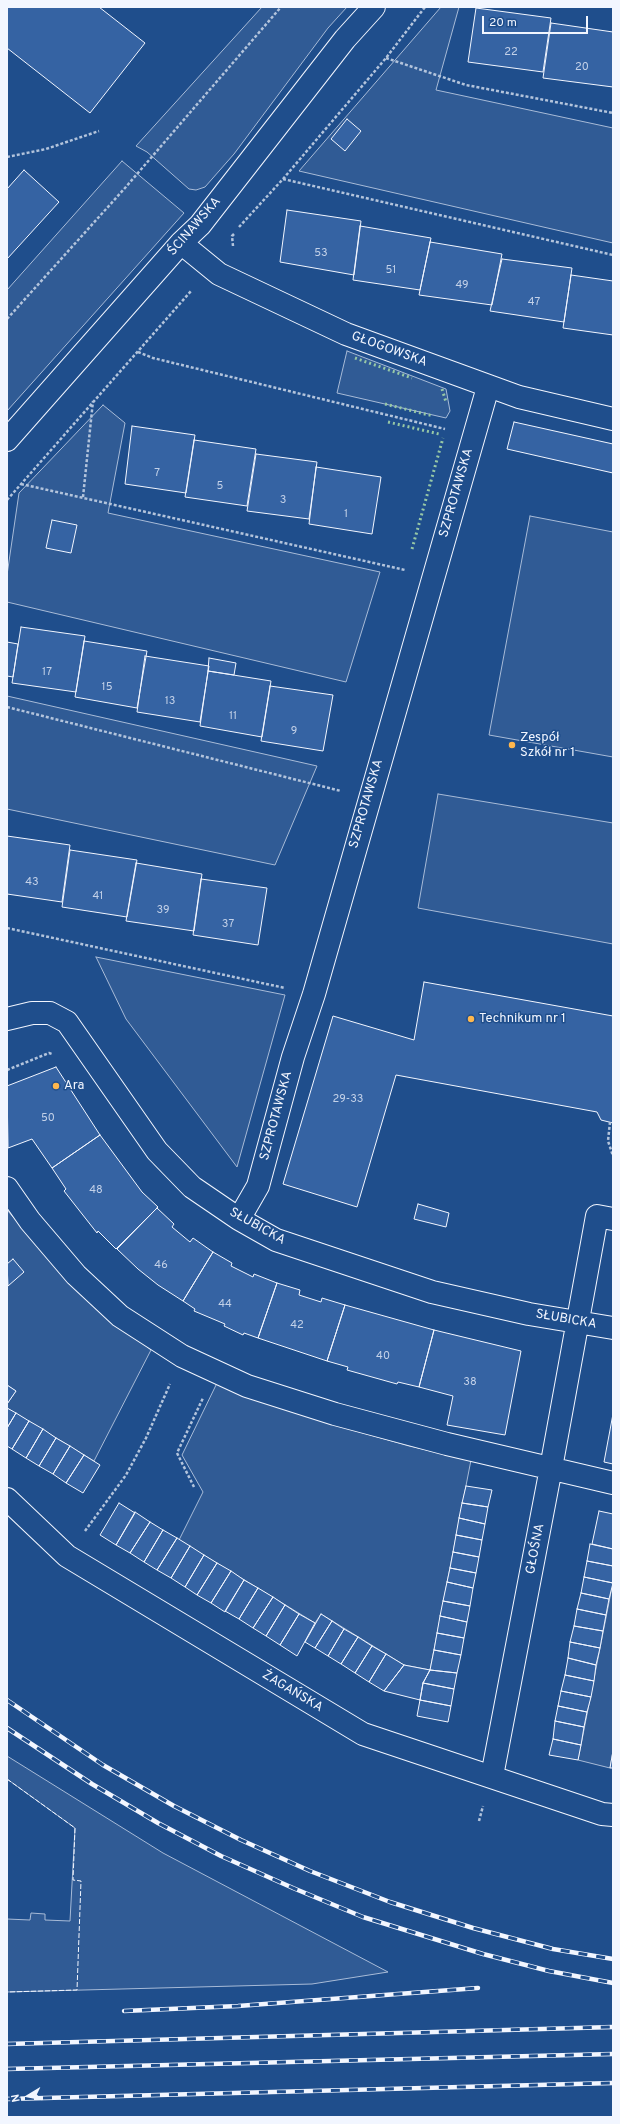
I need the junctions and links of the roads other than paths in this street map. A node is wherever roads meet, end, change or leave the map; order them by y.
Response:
1 (374, 7) edge
2 (181, 243) junction
3 (488, 387) junction
4 (613, 419) edge
5 (7, 440) edge
6 (7, 1019) edge
7 (7, 1188) edge
8 (613, 1218) edge
9 (239, 1219) junction
10 (576, 1322) junction
11 (613, 1328) edge
12 (552, 1468) junction
13 (613, 1483) edge
14 (7, 1499) edge
15 (492, 1776) junction
16 (613, 1815) edge

1 - 2 street, ŚCINAWSKA
2 - 3 street, GŁOGOWSKA
2 - 5 street, ŚCINAWSKA
3 - 4 street, GŁOGOWSKA
3 - 9 street, SZPROTAWSKA
6 - 9 street, SŁUBICKA
7 - 12 street
8 - 10 street, GŁOŚNA
9 - 10 street, SŁUBICKA
10 - 11 street, SŁUBICKA
10 - 12 street, GŁOŚNA
12 - 13 street
12 - 15 street, GŁOŚNA
14 - 15 street, ŻAGAŃSKA
15 - 16 street, ŻAGAŃSKA

